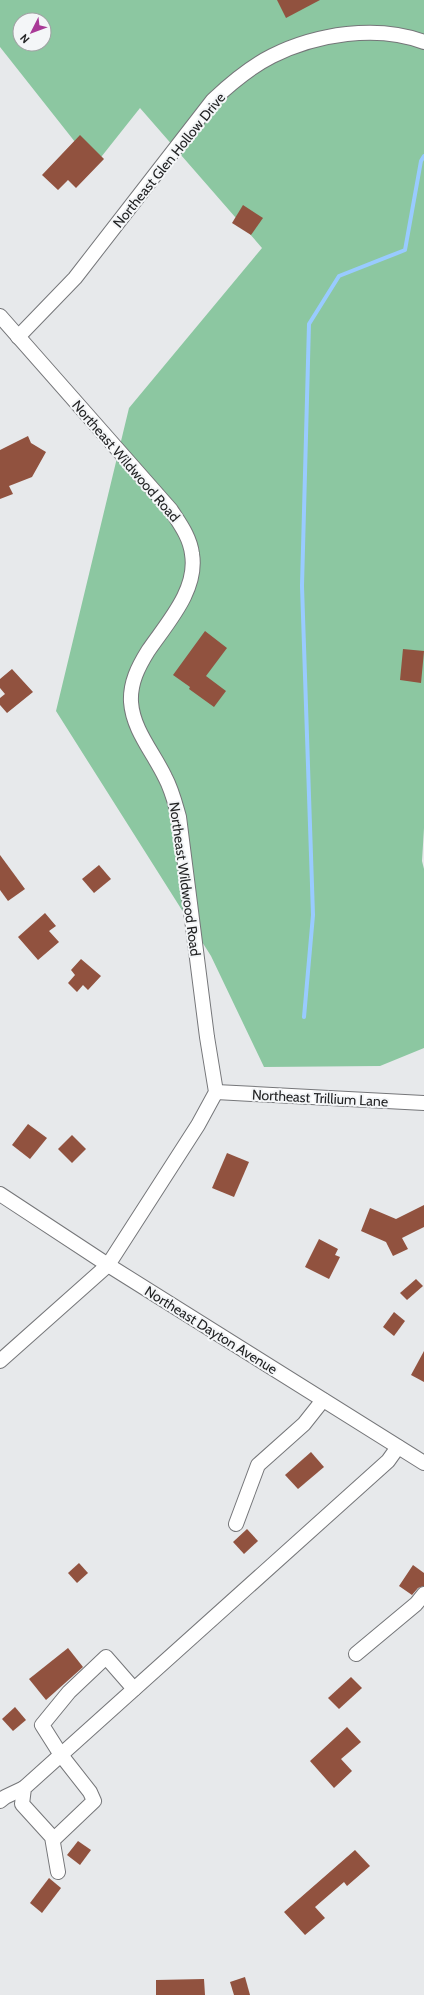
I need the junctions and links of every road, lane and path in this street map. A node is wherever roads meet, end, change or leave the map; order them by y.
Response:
1 (424, 42) edge
2 (0, 316) edge
3 (18, 337) junction
4 (216, 1092) junction
5 (424, 1103) edge
6 (0, 1194) edge
7 (108, 1265) junction
8 (0, 1361) edge
9 (323, 1400) junction
10 (398, 1447) junction
11 (424, 1463) edge
12 (236, 1524) dead end
13 (424, 1594) edge
14 (356, 1654) dead end
15 (134, 1690) junction
16 (61, 1755) junction
17 (24, 1788) junction
18 (0, 1802) edge
19 (53, 1840) junction
20 (58, 1872) dead end

1 - 3 street, Northeast Glen Hollow Drive
2 - 3 street, Northeast Wildwood Road
3 - 4 street, Northeast Wildwood Road
4 - 5 street, Northeast Trillium Lane
4 - 7 street
6 - 7 street, Northeast Dayton Avenue
7 - 8 street
7 - 9 street, Northeast Dayton Avenue
9 - 10 street, Northeast Dayton Avenue
9 - 12 street
10 - 11 street, Northeast Dayton Avenue
10 - 15 street
13 - 14 street
15 - 16 street
15 - 16 street
16 - 17 street
16 - 19 street
17 - 18 street
17 - 19 street
19 - 20 street

